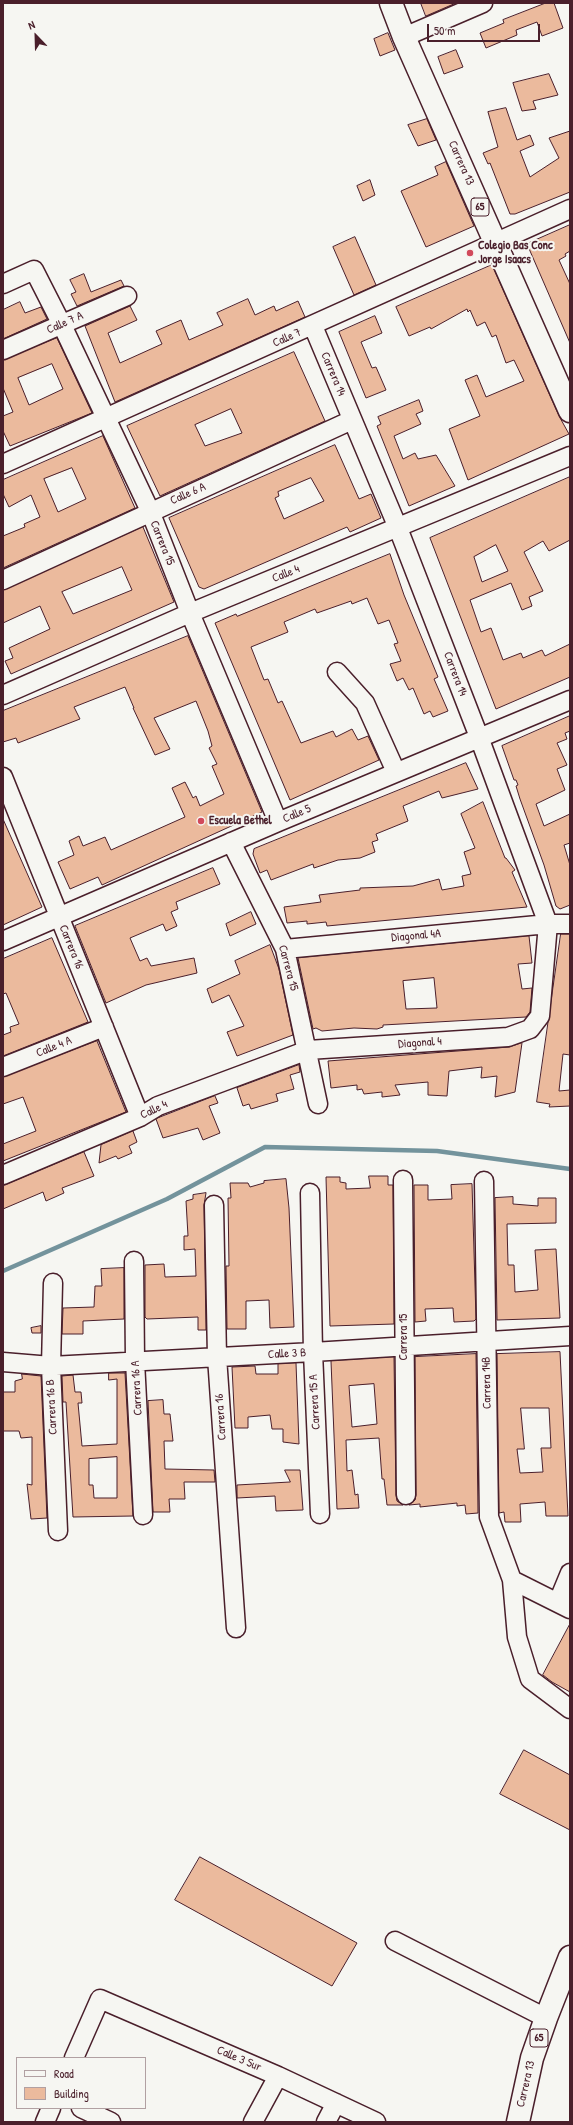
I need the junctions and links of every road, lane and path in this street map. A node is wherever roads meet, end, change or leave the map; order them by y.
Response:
1 (391, 3) edge
2 (483, 3) edge
3 (404, 37) junction
4 (570, 209) edge
5 (496, 243) junction
6 (3, 284) edge
7 (127, 296) dead end
8 (62, 325) junction
9 (313, 326) junction
10 (3, 350) edge
11 (570, 411) edge
12 (106, 418) junction
13 (352, 420) junction
14 (570, 456) edge
15 (3, 464) edge
16 (150, 511) junction
17 (398, 528) junction
18 (3, 580) edge
19 (190, 613) junction
20 (337, 672) dead end
21 (3, 694) edge
22 (570, 700) edge
23 (480, 738) junction
24 (396, 772) junction
25 (3, 777) edge
26 (278, 822) junction
27 (232, 842) junction
28 (59, 916) junction
29 (548, 924) junction
30 (570, 924) edge
31 (3, 941) edge
32 (285, 949) junction
33 (104, 1027) junction
34 (530, 1029) joint
35 (308, 1050) junction
36 (3, 1067) edge
37 (318, 1104) dead end
38 (140, 1117) junction
39 (3, 1175) edge
40 (403, 1180) dead end
41 (484, 1181) dead end
42 (310, 1193) dead end
43 (214, 1205) dead end
44 (134, 1261) dead end
45 (53, 1283) dead end
46 (570, 1336) edge
47 (487, 1341) junction
48 (404, 1346) junction
49 (313, 1352) junction
50 (217, 1357) junction
51 (135, 1361) junction
52 (3, 1362) edge
53 (51, 1366) junction
54 (406, 1495) dead end
55 (320, 1514) dead end
56 (143, 1515) dead end
57 (58, 1531) dead end
58 (570, 1573) edge
59 (512, 1580) junction
60 (564, 1606) edge
61 (236, 1628) dead end
62 (570, 1709) edge
63 (395, 1941) dead end
64 (570, 1957) edge
65 (546, 2018) junction
66 (74, 2057) edge
67 (278, 2076) junction
68 (336, 2103) junction
69 (51, 2109) edge
70 (82, 2109) edge
71 (45, 2122) edge
72 (111, 2122) edge
73 (253, 2122) edge
74 (326, 2122) edge
75 (376, 2122) edge
76 (518, 2122) edge

1 - 3 main road, Carrera 13 / 65
2 - 3 street
3 - 5 main road, Carrera 13 / 65
4 - 5 street, Calle 7
5 - 9 street, Calle 7
5 - 11 main road, Carrera 13 / 65
6 - 8 street, Carrera 15
7 - 8 street, Calle 7 A
8 - 10 street, Calle 7 A
8 - 12 street, Carrera 15
9 - 12 street, Calle 7
9 - 13 street, Carrera 14
12 - 15 street, Calle 7
12 - 16 street, Carrera 15
13 - 16 street, Calle 6 A
13 - 17 street, Carrera 14
14 - 17 street, Calle 4
16 - 18 street, Calle 6 A
16 - 19 street, Carrera 15
17 - 19 street, Calle 4
17 - 23 street, Carrera 14
19 - 21 street, Calle 4
19 - 26 street, Carrera 15
20 - 24 street
22 - 23 street, Calle 5
23 - 24 street, Calle 5
23 - 29 street, Carrera 14
24 - 26 street, Calle 5
25 - 28 street, Carrera 16
26 - 27 street, Calle 5
27 - 28 street, Calle 5
27 - 32 street, Carrera 15
28 - 31 street, Calle 5
28 - 33 street, Carrera 16
29 - 30 street
29 - 32 street, Diagonal 4A
29 - 34 street, Carrera 14
32 - 35 street, Carrera 15
33 - 36 street, Calle 4 A
33 - 38 street, Carrera 16
34 - 35 street, Diagonal 4
35 - 37 street, Carrera 15
35 - 38 street, Calle 4
38 - 39 street, Calle 4
40 - 48 street, Carrera 15
41 - 47 street, Carrera 14B
42 - 49 street, Carrera 15 A
43 - 50 street, Carrera 16
44 - 51 street, Carrera 16 A
45 - 53 street, Carrera 16 B
46 - 47 street, Calle 3 B
47 - 48 street, Calle 3 B
47 - 59 street, Carrera 14B
48 - 49 street, Calle 3 B
48 - 54 street, Carrera 15
49 - 50 street, Calle 3 B
49 - 55 street, Carrera 15 A
50 - 51 street, Calle 3 B
50 - 61 street, Carrera 16
51 - 53 street, Calle 3 B
51 - 56 street, Carrera 16 A
52 - 53 street, Calle 3 B
53 - 57 street, Carrera 16 B
58 - 60 street
59 - 60 street
59 - 62 street, Carrera 14B
63 - 65 street
64 - 65 main road, Carrera 13 / 65
65 - 76 main road, Carrera 13 / 65
66 - 67 street, Calle 3 Sur
67 - 68 street, Calle 3 Sur
67 - 73 street
68 - 74 street
68 - 75 street, Calle 3 Sur
69 - 71 street
70 - 72 street

